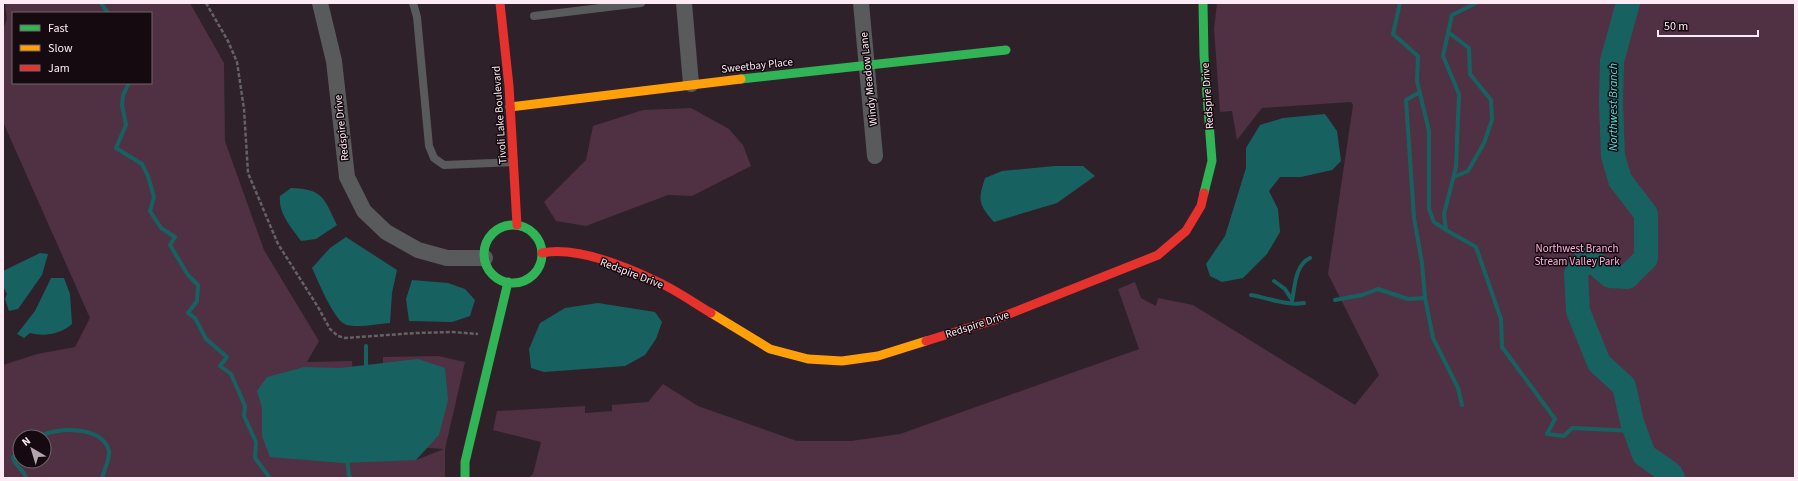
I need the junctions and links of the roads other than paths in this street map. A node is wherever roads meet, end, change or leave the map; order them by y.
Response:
1 (320, 3) edge
2 (413, 3) edge
3 (500, 3) edge
4 (641, 3) edge
5 (684, 3) edge
6 (861, 3) edge
7 (1203, 3) edge
8 (608, 5) edge
9 (577, 7) edge
10 (534, 16) dead end
11 (1006, 50) dead end
12 (867, 65) junction
13 (691, 84) junction
14 (510, 107) junction
15 (876, 156) dead end
16 (514, 162) junction
17 (517, 226) junction
18 (542, 253) junction
19 (485, 258) junction
20 (508, 282) junction
21 (465, 478) edge

1 - 19 street, Redspire Drive
2 - 16 lane
3 - 14 street, Tivoli Lake Boulevard
4 - 8 lane
5 - 13 street
6 - 12 street, Windy Meadow Lane
7 - 18 street, Redspire Drive
8 - 9 lane
9 - 10 lane
11 - 12 street, Sweetbay Place
12 - 13 street, Sweetbay Place
12 - 15 street, Windy Meadow Lane
13 - 14 street, Sweetbay Place
14 - 16 street, Tivoli Lake Boulevard
16 - 17 street, Tivoli Lake Boulevard
17 - 18 street
17 - 19 street
18 - 20 street
19 - 20 street
20 - 21 street

